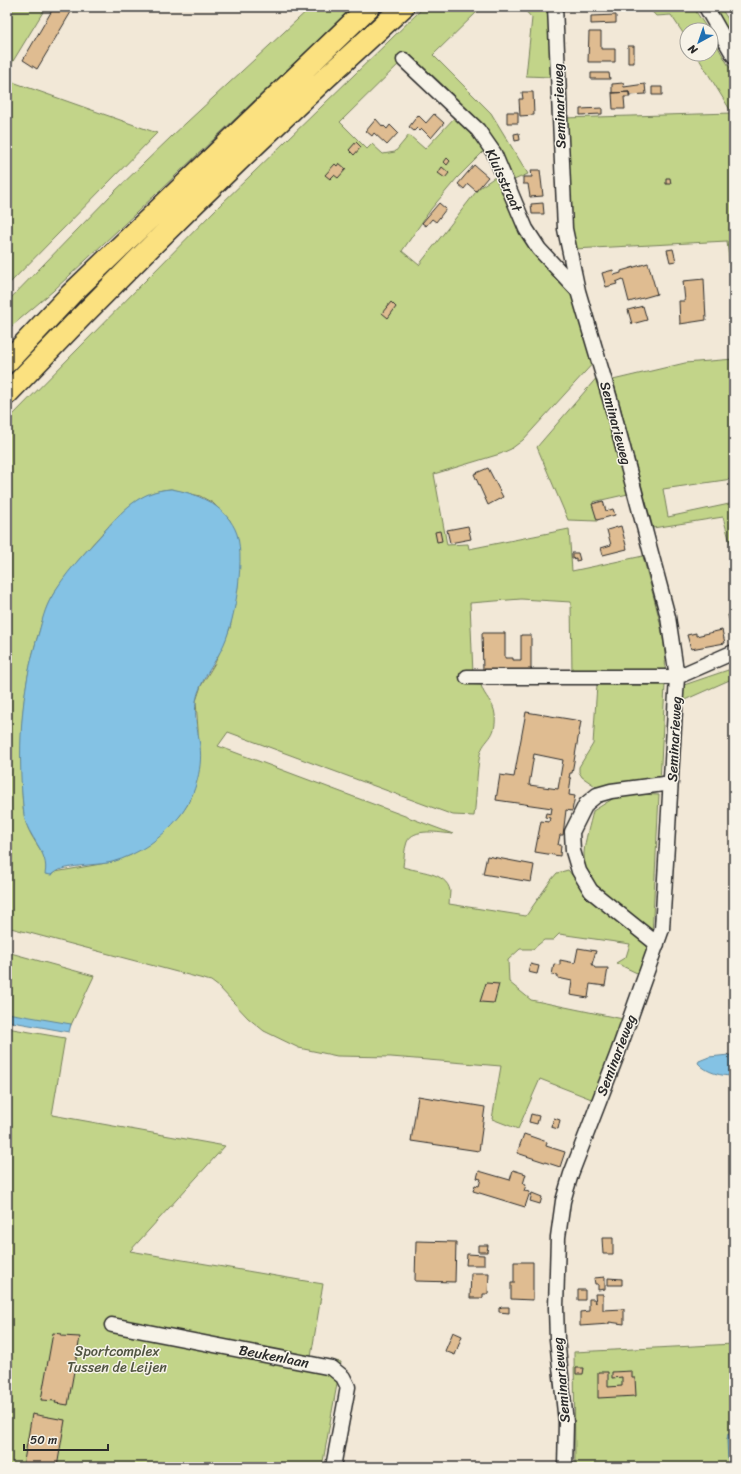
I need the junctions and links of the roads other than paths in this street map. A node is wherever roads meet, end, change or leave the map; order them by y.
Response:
1 (369, 7) edge
2 (403, 7) edge
3 (555, 7) edge
4 (706, 7) edge
5 (734, 56) edge
6 (404, 60) dead end
7 (578, 291) junction
8 (71, 294) junction
9 (7, 340) edge
10 (7, 362) edge
11 (7, 394) edge
12 (734, 652) edge
13 (467, 677) dead end
14 (677, 677) junction
15 (672, 783) junction
16 (657, 944) junction
17 (112, 1325) dead end
18 (333, 1467) edge
19 (565, 1467) edge

1 - 8 highway
2 - 11 highway
3 - 7 street, Seminarieweg
4 - 5 street
6 - 7 street, Kluisstraat
7 - 14 street, Seminarieweg
8 - 9 highway
8 - 10 highway
12 - 14 street
13 - 14 street
14 - 15 street, Seminarieweg
15 - 16 street, Seminarieweg
15 - 16 street
16 - 19 street, Seminarieweg
17 - 18 street, Beukenlaan

